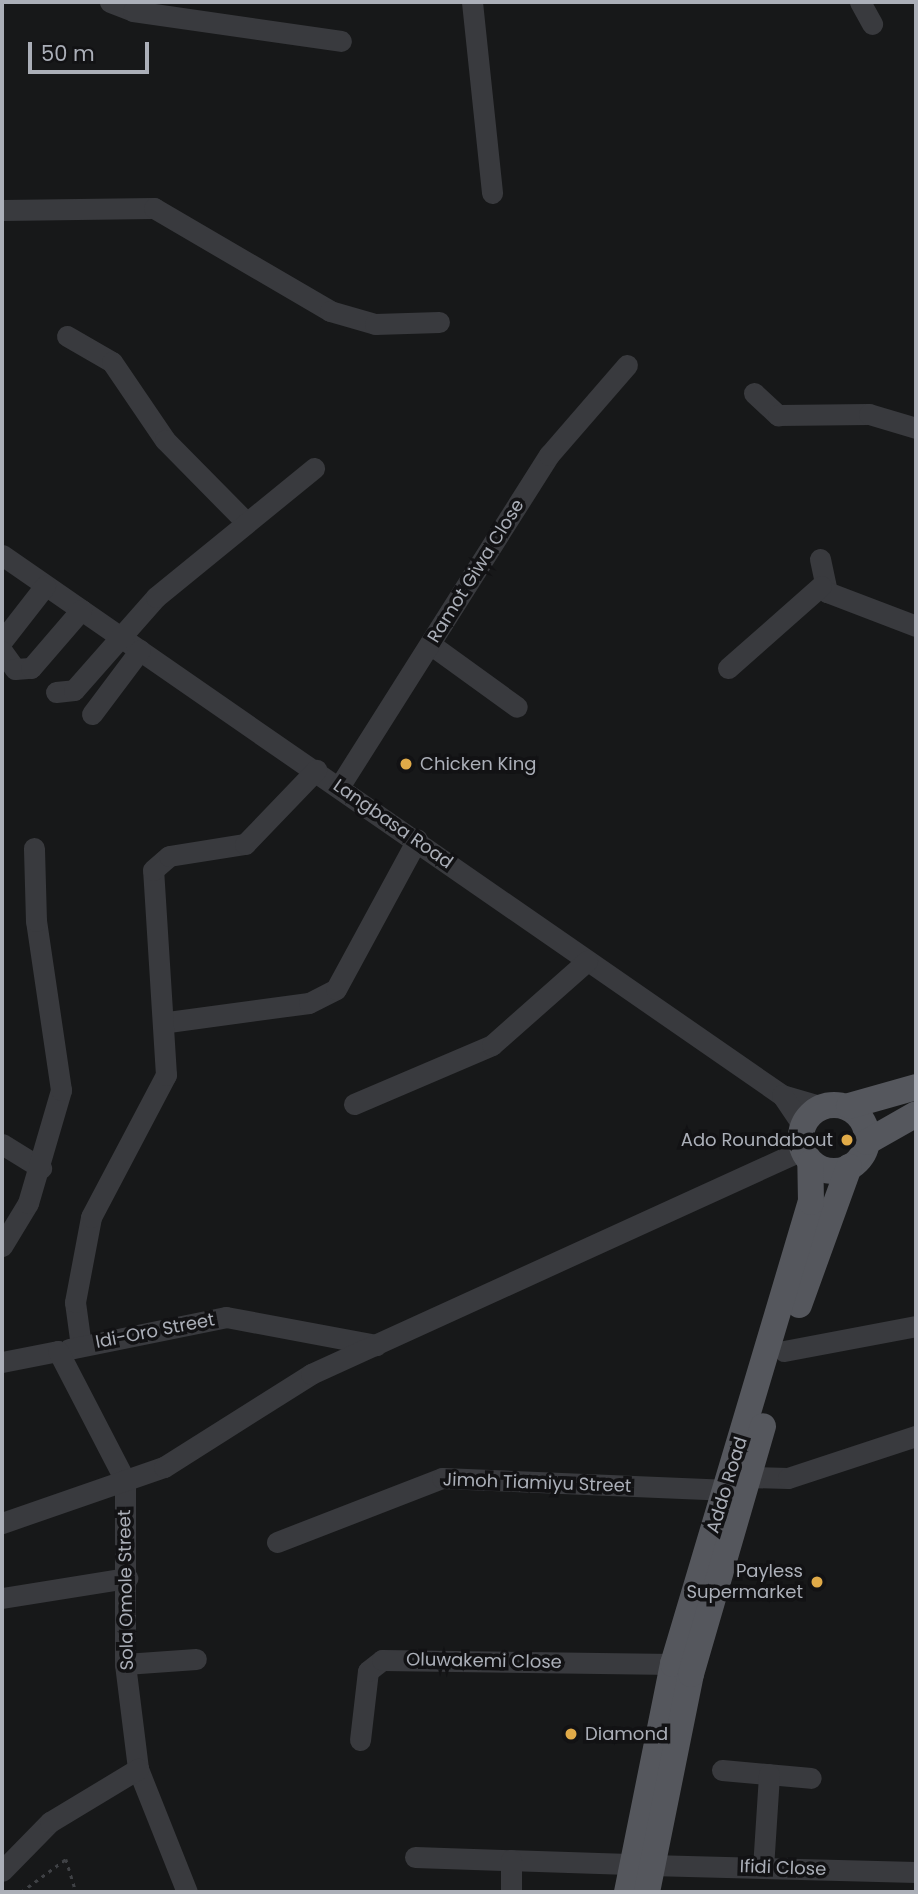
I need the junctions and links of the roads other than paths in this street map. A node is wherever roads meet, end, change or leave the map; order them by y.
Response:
1 (110, 2) edge
2 (472, 2) edge
3 (860, 2) edge
4 (872, 24) dead end
5 (341, 41) dead end
6 (492, 193) dead end
7 (2, 210) edge
8 (439, 322) dead end
9 (67, 335) dead end
10 (627, 365) dead end
11 (754, 393) dead end
12 (916, 428) edge
13 (314, 468) dead end
14 (244, 520) junction
15 (2, 555) edge
16 (820, 559) dead end
17 (46, 586) junction
18 (821, 586) junction
19 (81, 610) junction
20 (916, 626) edge
21 (118, 636) junction
22 (2, 641) edge
23 (430, 644) junction
24 (140, 650) junction
25 (2, 651) edge
26 (728, 668) dead end
27 (55, 692) dead end
28 (517, 707) dead end
29 (92, 714) dead end
30 (316, 770) junction
31 (340, 787) junction
32 (417, 840) junction
33 (34, 848) dead end
34 (587, 961) junction
35 (168, 1022) junction
36 (916, 1087) edge
37 (782, 1095) junction
38 (354, 1104) dead end
39 (836, 1107) junction
40 (916, 1114) edge
41 (867, 1142) junction
42 (2, 1144) edge
43 (805, 1146) junction
44 (849, 1167) junction
45 (41, 1168) junction
46 (2, 1246) edge
47 (916, 1326) edge
48 (376, 1345) junction
49 (81, 1346) junction
50 (58, 1351) junction
51 (784, 1351) junction
52 (2, 1362) edge
53 (916, 1436) edge
54 (748, 1477) junction
55 (125, 1480) junction
56 (724, 1490) junction
57 (2, 1523) edge
58 (277, 1542) dead end
59 (127, 1578) junction
60 (2, 1598) edge
61 (196, 1659) dead end
62 (125, 1664) junction
63 (673, 1664) junction
64 (360, 1740) dead end
65 (138, 1769) junction
66 (722, 1770) dead end
67 (769, 1774) junction
68 (811, 1778) dead end
69 (415, 1857) dead end
70 (511, 1860) junction
71 (639, 1865) junction
72 (763, 1868) junction
73 (2, 1871) edge
74 (916, 1871) edge
75 (187, 1892) edge
76 (511, 1892) edge
77 (627, 1892) edge
78 (647, 1892) edge

1 - 5 street
2 - 6 street
3 - 4 street
7 - 8 street
9 - 14 street
10 - 23 street, Ramot Giwa Close
11 - 12 street
13 - 14 street
14 - 21 street
15 - 17 street, Langbasa Road
16 - 18 street
17 - 19 street, Langbasa Road
17 - 22 street
18 - 20 street
18 - 26 street
19 - 21 street, Langbasa Road
19 - 25 street
21 - 24 street, Langbasa Road
21 - 27 street
23 - 28 street
23 - 31 street, Ramot Giwa Close
24 - 29 street
24 - 30 street, Langbasa Road
30 - 31 street, Langbasa Road
30 - 35 street
31 - 32 street, Langbasa Road
32 - 34 street, Langbasa Road
32 - 35 street
33 - 45 street
34 - 37 street, Langbasa Road
34 - 38 street
35 - 49 street
36 - 39 main road
37 - 39 street
37 - 43 street
39 - 41 main road
39 - 43 main road
40 - 41 main road
41 - 44 main road
42 - 45 street
43 - 44 main road
43 - 48 street
43 - 56 main road, Addo Road
44 - 51 main road, Addo Road
45 - 46 street
47 - 51 street
48 - 49 street, Idi-Oro Street
48 - 55 street
49 - 50 street, Idi-Oro Street
50 - 52 street
50 - 55 street, Sola Omole Street
51 - 54 main road, Addo Road
53 - 54 street
54 - 71 main road, Addo Road
55 - 57 street
55 - 59 street, Sola Omole Street
56 - 58 street, Jimoh Tiamiyu Street
56 - 63 main road, Addo Road
59 - 60 street
59 - 62 street, Sola Omole Street
61 - 62 street
62 - 65 street, Sola Omole Street
63 - 64 street, Oluwakemi Close
63 - 71 main road, Addo Road
65 - 73 street
65 - 75 street, Sola Omole Street
66 - 67 street
67 - 68 street
67 - 72 street
69 - 70 street, Ifidi Close
70 - 71 street, Ifidi Close
70 - 76 street
71 - 72 street, Ifidi Close
71 - 77 main road, Addo Road
71 - 78 main road, Addo Road
72 - 74 street, Ifidi Close

